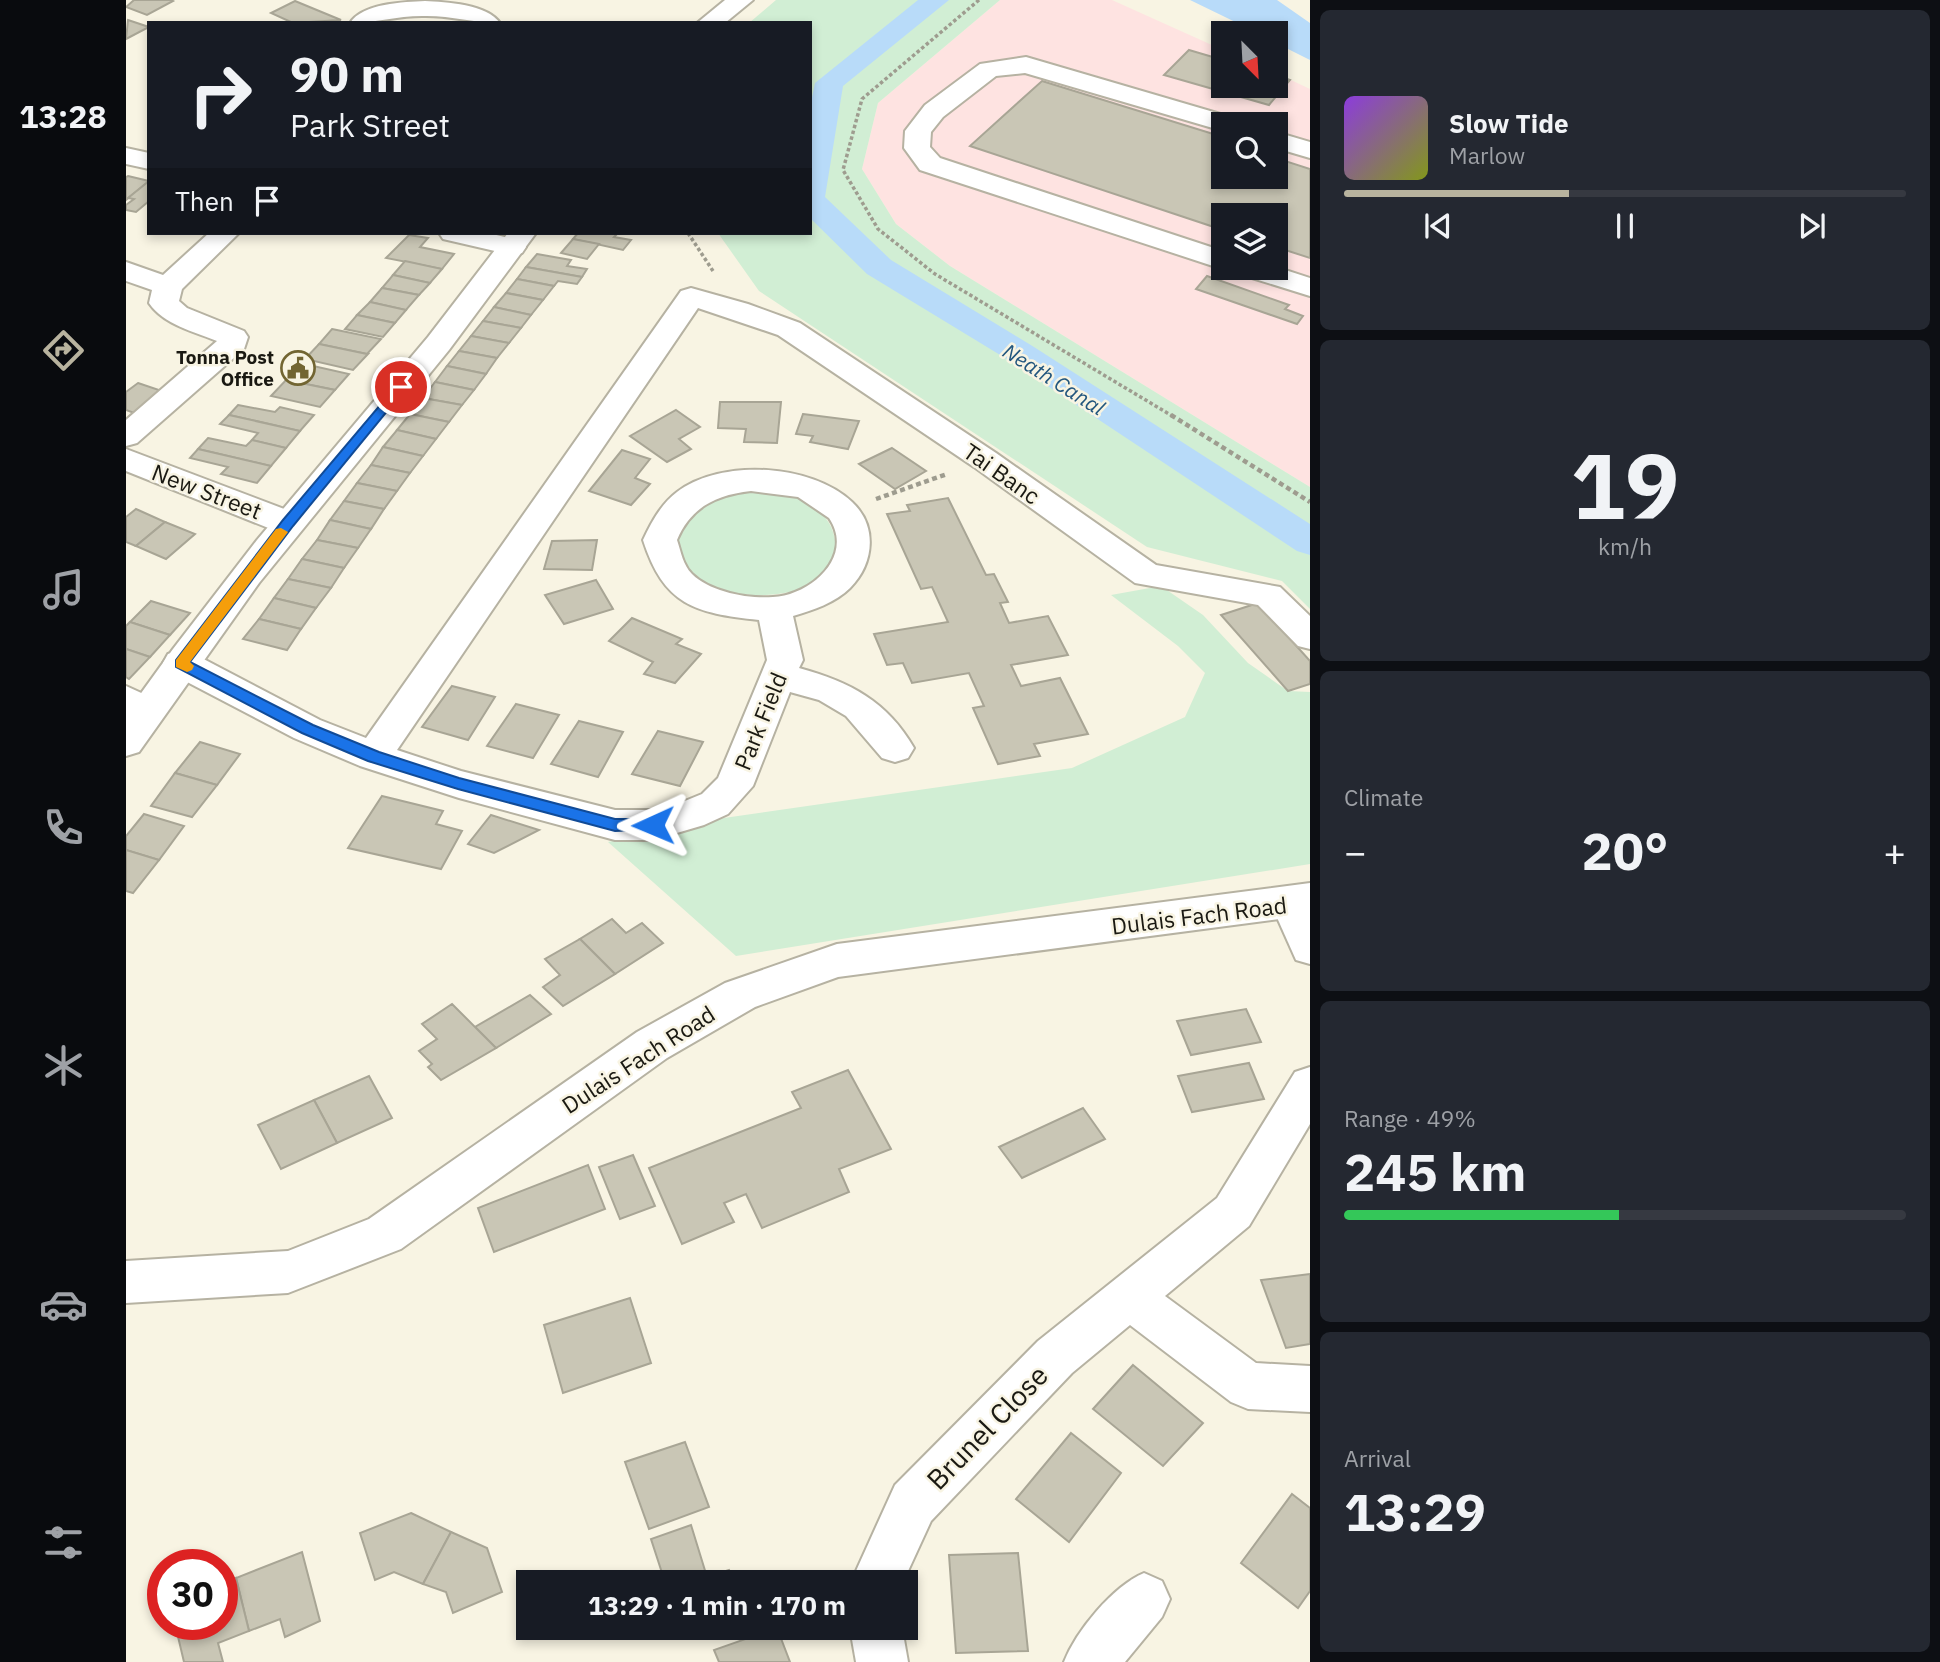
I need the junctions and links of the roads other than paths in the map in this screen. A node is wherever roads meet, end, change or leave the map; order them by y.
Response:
1 (741, 0) edge
2 (370, 21) edge
3 (485, 21) edge
4 (712, 21) edge
5 (1211, 120) edge
6 (1288, 144) edge
7 (1310, 150) edge
8 (126, 156) edge
9 (147, 161) edge
10 (223, 235) edge
11 (471, 235) edge
12 (517, 240) edge
13 (1211, 256) edge
14 (126, 271) edge
15 (1288, 280) edge
16 (168, 286) junction
17 (1310, 287) edge
18 (126, 436) edge
19 (126, 459) edge
20 (288, 523) junction
21 (774, 609) junction
22 (1310, 637) edge
23 (181, 663) junction
24 (778, 676) junction
25 (137, 705) edge
26 (126, 743) edge
27 (895, 748) dead end
28 (373, 757) junction
29 (1301, 902) edge
30 (1310, 948) edge
31 (1310, 1085) edge
32 (126, 1282) edge
33 (1129, 1297) junction
34 (1310, 1389) edge
35 (882, 1570) edge
36 (1144, 1600) dead end
37 (878, 1640) edge
38 (882, 1662) edge
39 (1090, 1662) edge

1 - 4 street
2 - 3 street
5 - 13 street
6 - 7 street
8 - 9 street
10 - 16 street
11 - 12 street
12 - 20 street
14 - 16 street
15 - 17 street
16 - 18 street
19 - 20 street, New Street
20 - 23 street
21 - 21 street
21 - 24 street, Park Field
22 - 28 street, Tai Banc
23 - 25 street
23 - 28 street, Park Field
24 - 27 street
24 - 28 street, Park Field
25 - 26 street
29 - 30 street
29 - 32 street, Dulais Fach Road
31 - 33 street, Brunel Close
33 - 34 street
33 - 35 street, Brunel Close
36 - 39 street
37 - 38 street

